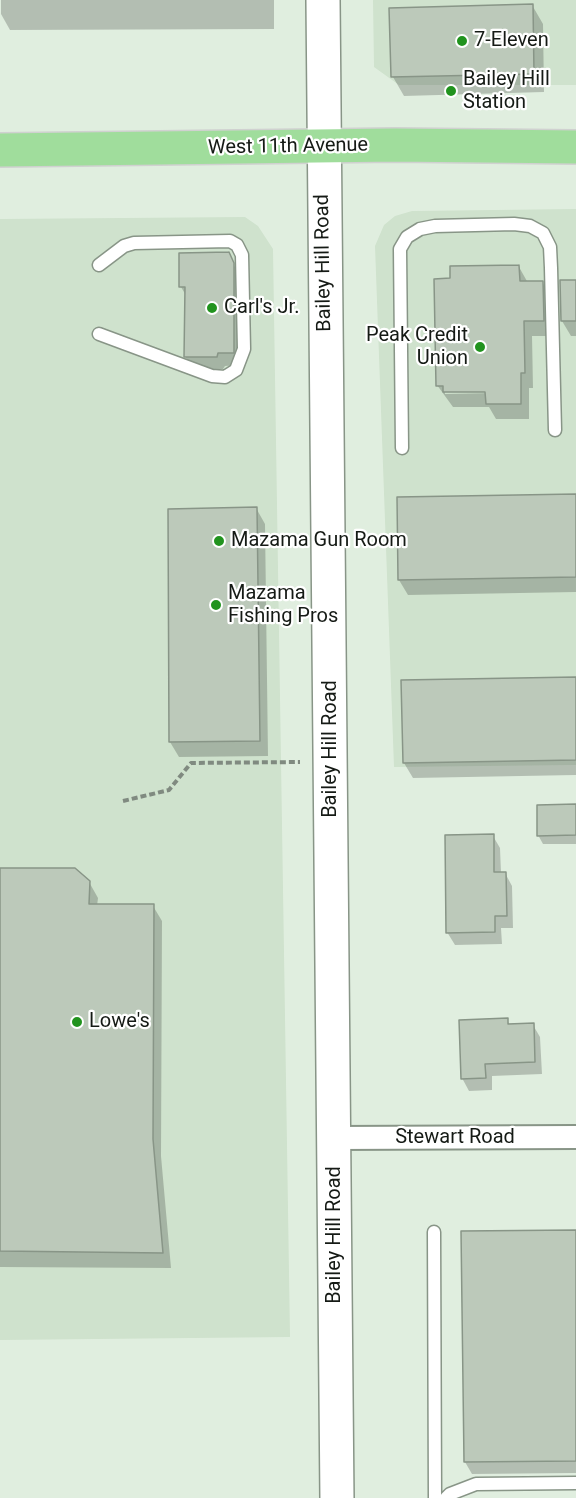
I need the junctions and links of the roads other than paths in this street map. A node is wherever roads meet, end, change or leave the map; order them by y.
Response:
1 (323, 0) edge
2 (322, 147) junction
3 (576, 147) edge
4 (0, 150) edge
5 (99, 265) dead end
6 (99, 334) dead end
7 (555, 430) dead end
8 (402, 448) dead end
9 (576, 1137) edge
10 (335, 1138) junction
11 (434, 1232) dead end
12 (576, 1483) edge
13 (337, 1498) edge
14 (435, 1498) edge
15 (446, 1498) edge

1 - 2 street, Bailey Hill Road
2 - 3 main road, West 11th Avenue
2 - 4 main road, West 11th Avenue
2 - 10 street, Bailey Hill Road
5 - 6 lane
7 - 8 lane
9 - 10 street, Stewart Road
10 - 13 street, Bailey Hill Road
11 - 14 lane
12 - 15 lane

